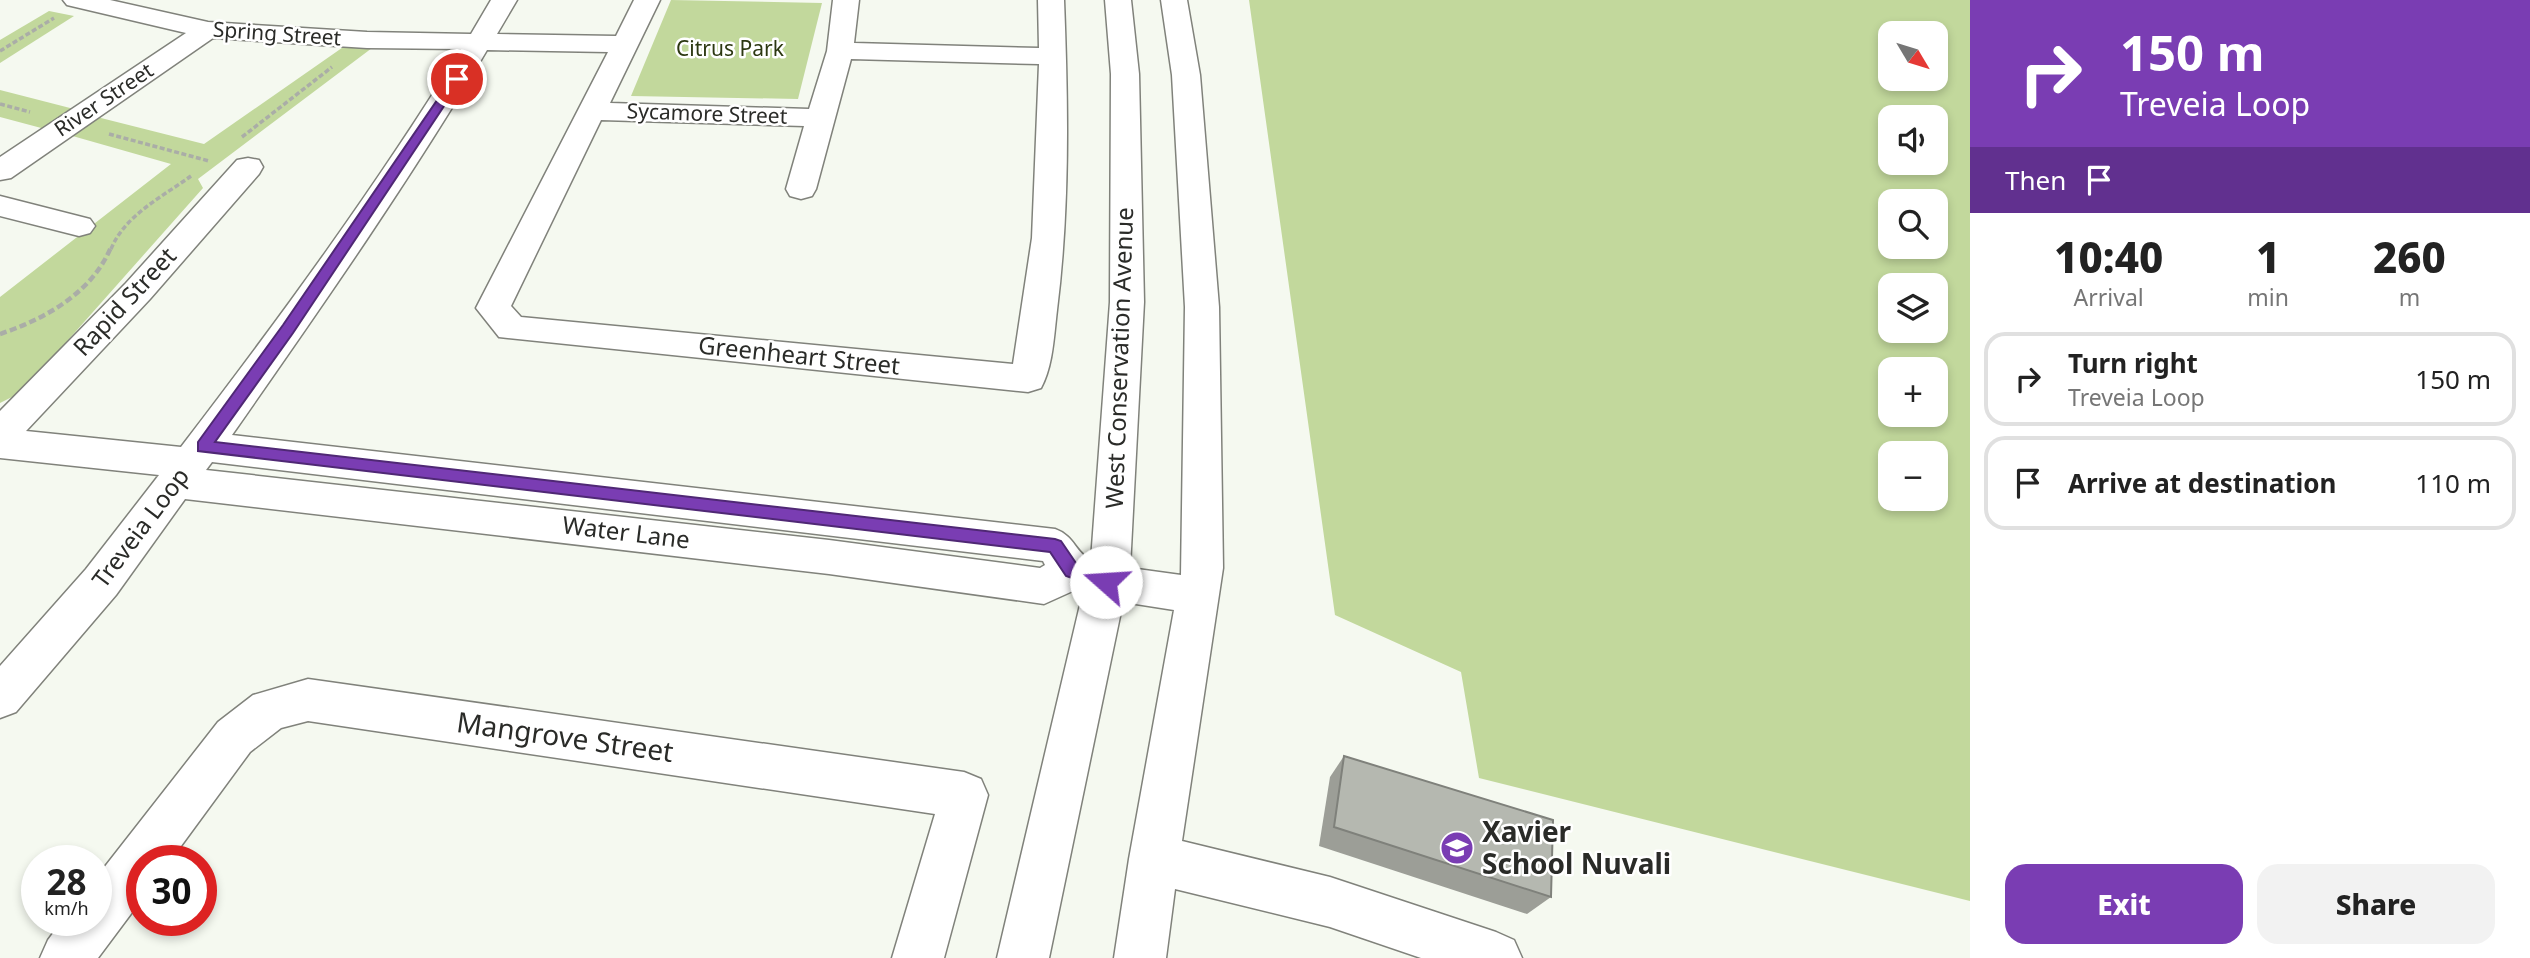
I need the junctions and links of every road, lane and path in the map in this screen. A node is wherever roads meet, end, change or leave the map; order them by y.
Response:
1 (504, 0) edge
2 (646, 0) edge
3 (846, 0) edge
4 (1051, 0) edge
5 (1118, 0) edge
6 (1174, 0) edge
7 (95, 2) edge
8 (208, 30) junction
9 (481, 41) junction
10 (624, 44) junction
11 (0, 51) edge
12 (840, 51) junction
13 (1053, 56) junction
14 (593, 111) junction
15 (821, 118) junction
16 (248, 167) dead end
17 (0, 170) edge
18 (801, 189) dead end
19 (0, 206) edge
20 (79, 226) dead end
21 (0, 435) edge
22 (0, 443) edge
23 (190, 464) junction
24 (1089, 577) junction
25 (1198, 596) junction
26 (0, 698) edge
27 (1153, 859) junction
28 (112, 898) edge
29 (83, 936) edge
30 (1447, 950) edge
31 (66, 958) edge
32 (918, 958) edge
33 (1023, 958) edge
34 (1140, 958) edge
35 (1496, 958) edge

1 - 9 street, Treveia Loop
2 - 10 street, Greenheart Street
3 - 12 street, Sycamore Street
4 - 13 street, Greenheart Street
5 - 24 street, West Conservation Avenue
6 - 25 street
7 - 8 street, Spring Street
7 - 11 path
8 - 9 street, Spring Street
8 - 17 street, River Street
9 - 10 street
9 - 23 street, Treveia Loop
10 - 14 street, Greenheart Street
12 - 13 street
12 - 15 street, Sycamore Street
13 - 14 street, Greenheart Street
14 - 15 street, Sycamore Street
15 - 18 street, Sycamore Street
16 - 21 street, Rapid Street
19 - 20 street
22 - 23 street
23 - 24 street, Water Lane
23 - 26 street, Treveia Loop
24 - 25 street
24 - 33 street, West Conservation Avenue
25 - 27 street
27 - 30 street
27 - 34 street
28 - 32 street, Mangrove Street
29 - 31 street, Mangrove Street
30 - 35 street

